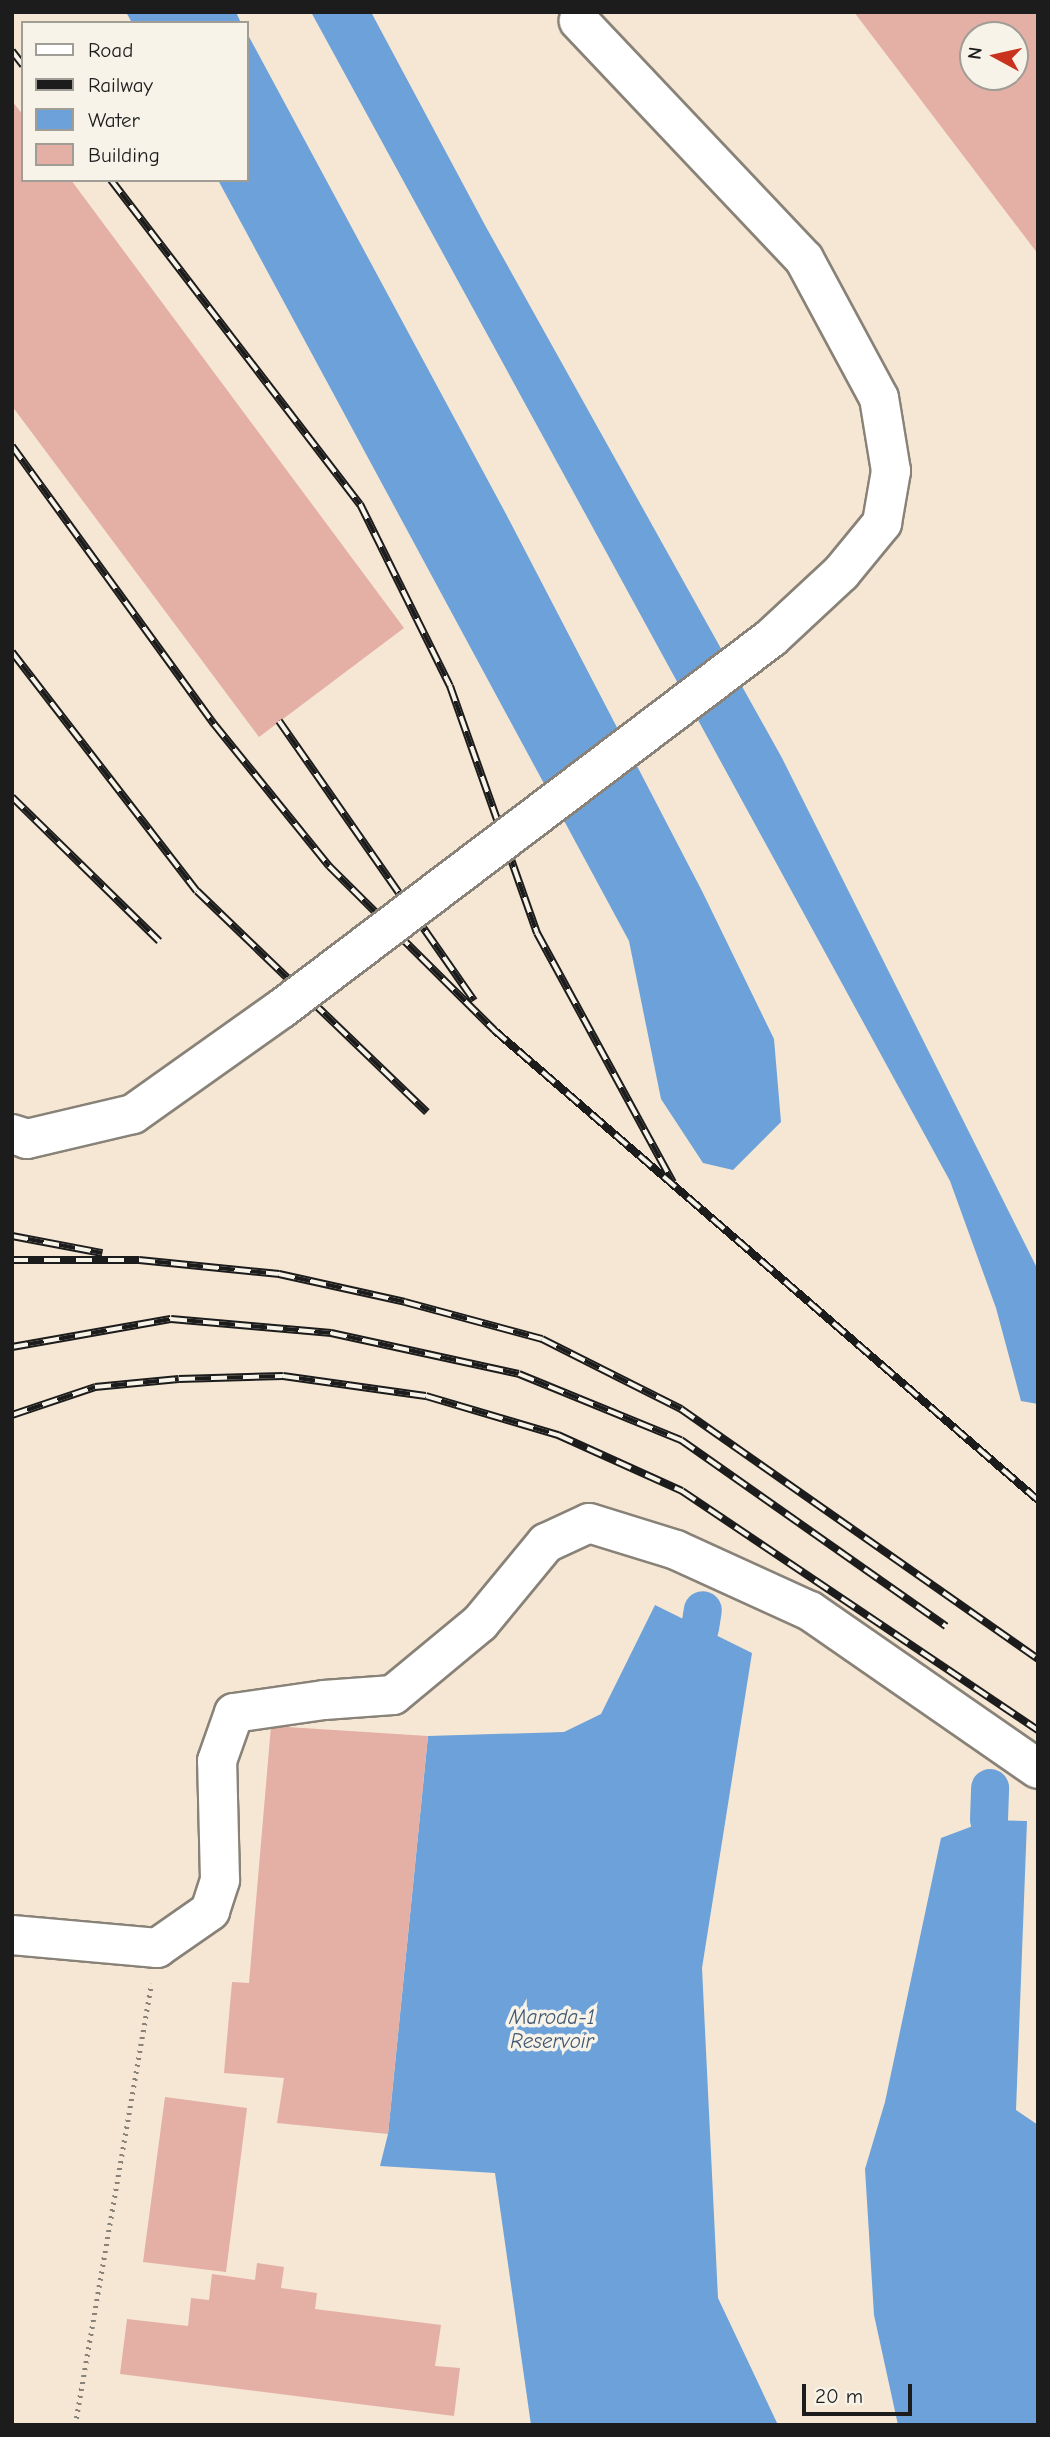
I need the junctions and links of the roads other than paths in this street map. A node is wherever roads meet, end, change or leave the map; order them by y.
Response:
1 (576, 16) edge
2 (12, 1134) edge
3 (1038, 1769) edge
4 (12, 1935) edge

1 - 2 lane, bridge
3 - 4 lane

